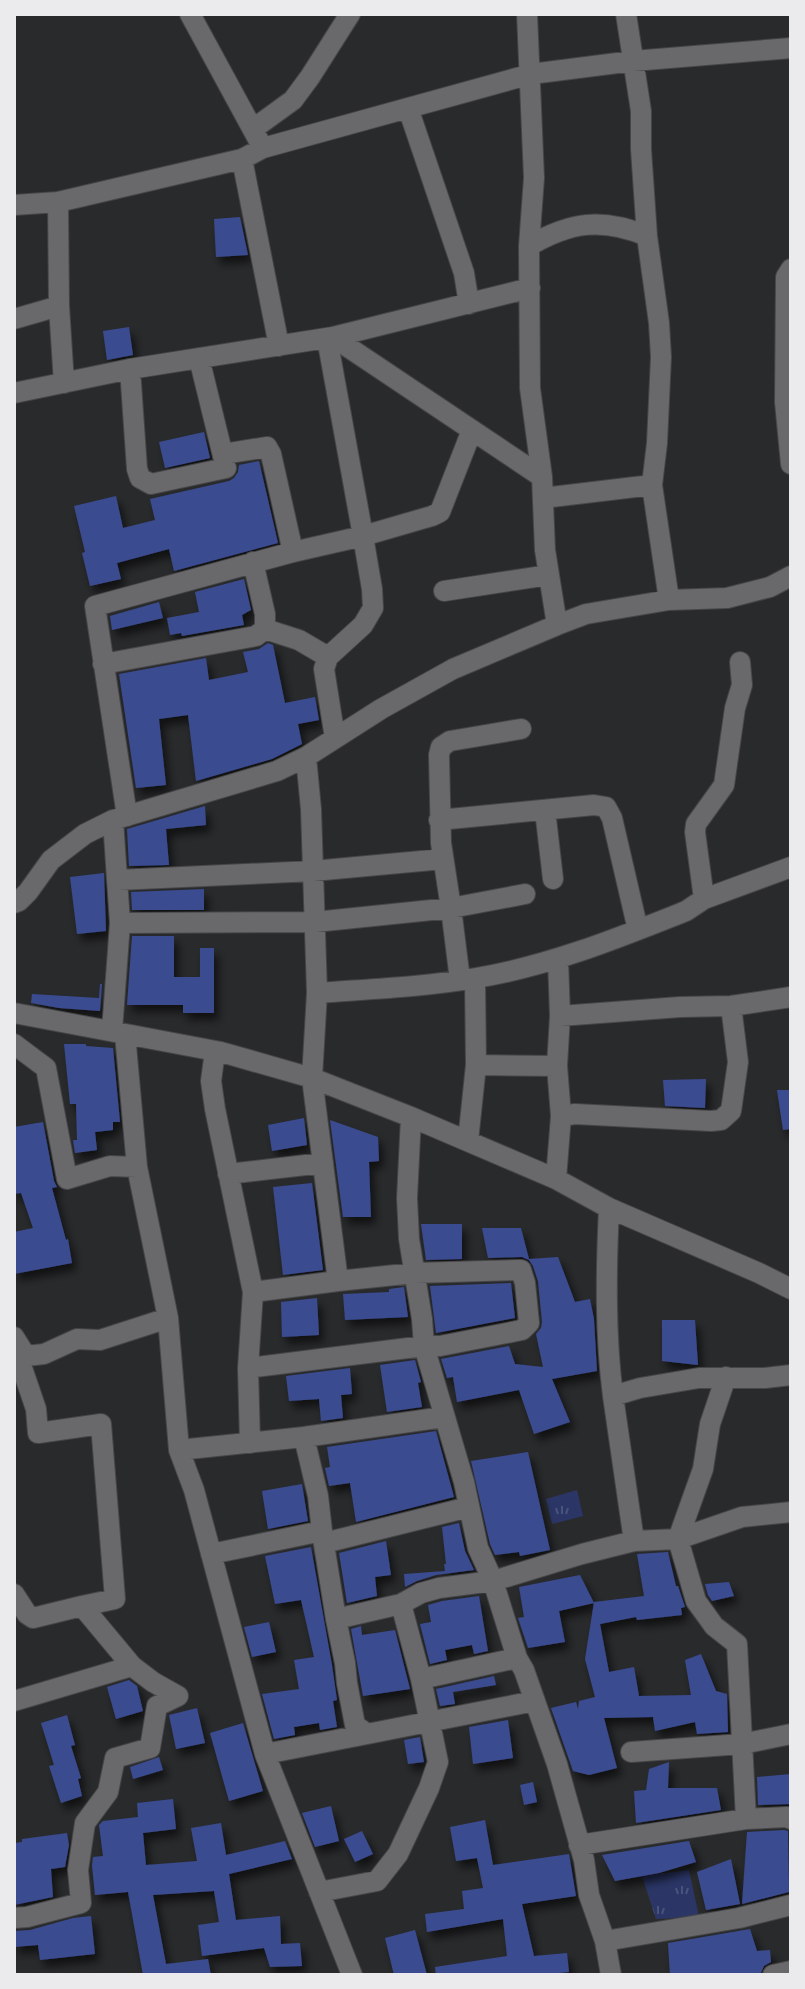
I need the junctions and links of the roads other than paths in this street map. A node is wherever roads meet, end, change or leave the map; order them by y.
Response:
1 (190, 14) edge
2 (350, 14) edge
3 (527, 14) edge
4 (626, 14) edge
5 (791, 48) edge
6 (633, 61) junction
7 (531, 74) junction
8 (408, 108) junction
9 (253, 129) junction
10 (263, 148) junction
11 (242, 159) junction
12 (58, 202) junction
13 (14, 205) edge
14 (647, 236) junction
15 (529, 246) junction
16 (791, 269) edge
17 (530, 288) junction
18 (469, 304) junction
19 (59, 306) junction
20 (14, 319) edge
21 (330, 338) junction
22 (279, 346) junction
23 (199, 358) junction
24 (130, 369) junction
25 (64, 383) junction
26 (14, 393) edge
27 (788, 401) edge
28 (472, 430) junction
29 (223, 454) junction
30 (791, 464) edge
31 (542, 477) junction
32 (652, 485) junction
33 (543, 498) junction
34 (363, 536) junction
35 (293, 552) junction
36 (253, 562) junction
37 (549, 575) junction
38 (791, 576) edge
39 (770, 587) junction
40 (791, 589) edge
41 (444, 591) dead end
42 (669, 600) junction
43 (557, 625) junction
44 (265, 629) junction
45 (328, 657) junction
46 (740, 662) dead end
47 (103, 664) junction
48 (521, 729) dead end
49 (335, 738) junction
50 (306, 757) junction
51 (545, 810) junction
52 (120, 818) junction
53 (439, 820) junction
54 (443, 859) junction
55 (791, 867) edge
56 (313, 871) junction
57 (553, 879) dead end
58 (117, 880) junction
59 (525, 894) dead end
60 (704, 899) junction
61 (14, 903) edge
62 (451, 908) junction
63 (315, 922) junction
64 (120, 923) junction
65 (638, 930) junction
66 (558, 959) junction
67 (468, 979) junction
68 (317, 993) junction
69 (791, 997) edge
70 (731, 1006) junction
71 (14, 1013) edge
72 (560, 1016) junction
73 (119, 1032) junction
74 (14, 1044) edge
75 (215, 1051) junction
76 (476, 1065) junction
77 (557, 1066) junction
78 (312, 1078) junction
79 (561, 1116) junction
80 (411, 1117) junction
81 (468, 1141) junction
82 (323, 1163) junction
83 (137, 1167) junction
84 (228, 1174) junction
85 (556, 1179) junction
86 (609, 1208) junction
87 (414, 1273) junction
88 (338, 1281) junction
89 (791, 1289) edge
90 (253, 1292) junction
91 (168, 1318) junction
92 (14, 1337) edge
93 (424, 1346) junction
94 (14, 1365) edge
95 (248, 1368) junction
96 (791, 1375) edge
97 (726, 1377) junction
98 (613, 1396) junction
99 (444, 1417) junction
100 (304, 1437) junction
101 (250, 1443) junction
102 (179, 1450) junction
103 (469, 1507) junction
104 (791, 1512) edge
105 (323, 1537) junction
106 (678, 1539) junction
107 (634, 1541) junction
108 (211, 1554) junction
109 (493, 1581) junction
110 (14, 1594) edge
111 (401, 1604) junction
112 (82, 1606) junction
113 (336, 1619) junction
114 (517, 1658) junction
115 (132, 1666) junction
116 (421, 1679) junction
117 (14, 1701) edge
118 (535, 1701) junction
119 (431, 1722) junction
120 (367, 1734) junction
121 (791, 1734) edge
122 (742, 1744) junction
123 (631, 1752) dead end
124 (265, 1754) junction
125 (746, 1819) junction
126 (791, 1819) edge
127 (579, 1845) junction
128 (319, 1892) junction
129 (791, 1905) edge
130 (14, 1918) edge
131 (605, 1941) junction
132 (791, 1971) edge
133 (352, 1975) edge
134 (611, 1975) edge
135 (773, 1975) edge

1 - 9 street
2 - 9 street
3 - 7 street
4 - 6 street
5 - 6 street
6 - 7 street
6 - 14 street
7 - 8 street
7 - 15 street
8 - 10 street
8 - 18 street
9 - 10 street
10 - 11 street
11 - 12 street
11 - 22 street
12 - 13 street
12 - 19 street
14 - 15 street
14 - 32 street
15 - 17 street
16 - 27 street
17 - 18 street
17 - 31 street
18 - 21 street
19 - 20 street
19 - 25 street
21 - 22 street
21 - 28 street
21 - 34 street
22 - 23 street
23 - 24 street
23 - 29 street
24 - 25 street
24 - 29 street
25 - 26 street
27 - 30 street
28 - 31 street
28 - 34 street
29 - 35 street
31 - 33 street
32 - 33 street
32 - 42 street
33 - 37 street
34 - 35 street
34 - 45 street
35 - 36 street
36 - 44 street
36 - 47 street
37 - 41 street
37 - 43 street
38 - 39 street
39 - 40 street
39 - 42 street
42 - 43 street
43 - 49 street
44 - 45 street
44 - 47 street
45 - 49 street
46 - 60 street
47 - 52 street
48 - 53 street
49 - 50 street
50 - 52 street
50 - 56 street
51 - 53 street
51 - 57 street
51 - 65 street
52 - 58 street
52 - 61 street
53 - 54 street
54 - 56 street
54 - 62 street
55 - 60 street
56 - 58 street
56 - 63 street
58 - 64 street
59 - 62 street
60 - 65 street
62 - 63 street
62 - 67 street
63 - 64 street
63 - 68 street
64 - 73 street
65 - 66 street
66 - 67 street
66 - 72 street
67 - 68 street
67 - 76 street
68 - 78 street
69 - 70 street
70 - 72 street
70 - 79 street
71 - 73 street
72 - 77 street
73 - 75 street
73 - 83 street
74 - 83 street
75 - 78 street
75 - 84 street
76 - 77 street
76 - 81 street
77 - 79 street
78 - 80 street
78 - 82 street
79 - 85 street
80 - 81 street
80 - 87 street
81 - 85 street
82 - 84 street
82 - 88 street
83 - 91 street
84 - 90 street
85 - 86 street
86 - 89 street
86 - 98 street
87 - 88 street
87 - 93 street
87 - 93 street
88 - 90 street
90 - 95 street
91 - 92 street
91 - 102 street
93 - 95 street
93 - 99 street
94 - 112 street
95 - 101 street
96 - 97 street
97 - 98 street
97 - 106 street
98 - 107 street
99 - 100 street
99 - 103 street
100 - 101 street
100 - 105 street
101 - 102 street
102 - 108 street
103 - 105 street
103 - 109 street
104 - 106 street
105 - 108 street
105 - 113 street
106 - 107 street
106 - 122 street
107 - 109 street
108 - 124 street
109 - 111 street
109 - 114 street
110 - 112 street
111 - 113 street
111 - 116 street
112 - 115 street
113 - 120 street
114 - 116 street
114 - 118 street
115 - 117 street
115 - 130 street
116 - 119 street
118 - 119 street
118 - 127 street
119 - 120 street
119 - 128 street
120 - 124 street
121 - 122 street
122 - 123 street
122 - 125 street
124 - 128 street
125 - 126 street
125 - 127 street
127 - 131 street
128 - 133 street
129 - 131 street
131 - 134 street
132 - 135 street

